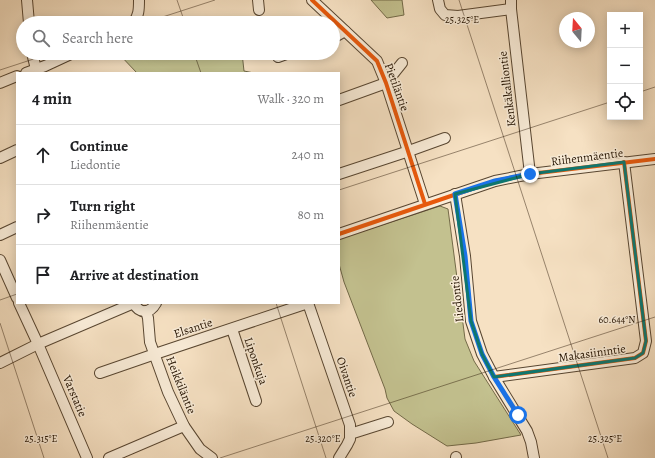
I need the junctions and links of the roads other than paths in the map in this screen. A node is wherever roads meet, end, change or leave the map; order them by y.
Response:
1 (27, 0) edge
2 (139, 0) edge
3 (312, 0) edge
4 (438, 0) edge
5 (511, 5) edge
6 (29, 16) edge
7 (137, 16) edge
8 (329, 16) edge
9 (340, 26) edge
10 (345, 31) junction
11 (340, 34) edge
12 (32, 60) edge
13 (58, 60) edge
14 (402, 63) dead end
15 (33, 72) edge
16 (16, 76) edge
17 (0, 83) edge
18 (386, 83) junction
19 (340, 100) edge
20 (445, 138) dead end
21 (16, 150) edge
22 (409, 151) junction
23 (0, 158) edge
24 (655, 159) edge
25 (624, 162) junction
26 (340, 174) edge
27 (530, 174) junction
28 (455, 194) junction
29 (426, 204) junction
30 (16, 227) edge
31 (340, 234) edge
32 (0, 235) edge
33 (0, 260) edge
34 (16, 296) edge
35 (20, 304) edge
36 (132, 304) edge
37 (135, 304) edge
38 (155, 304) edge
39 (305, 304) edge
40 (308, 304) edge
41 (146, 311) junction
42 (232, 329) junction
43 (38, 344) junction
44 (154, 354) junction
45 (0, 363) edge
46 (100, 373) dead end
47 (494, 377) junction
48 (256, 401) dead end
49 (388, 422) dead end
50 (184, 426) junction
51 (350, 434) junction
52 (87, 458) edge
53 (109, 458) edge
54 (212, 458) edge
55 (339, 458) edge
56 (534, 458) edge

1 - 6 street
2 - 7 street
3 - 8 street, Pietiläntie
4 - 5 street
5 - 27 street, Kenkäkalliontie
9 - 10 street, Pietiläntie
10 - 11 street
10 - 18 street, Pietiläntie
12 - 15 street
13 - 15 street
14 - 18 street
16 - 17 street
18 - 19 street
18 - 22 street, Pietiläntie
20 - 22 street
21 - 23 street
22 - 26 street
22 - 29 street, Pietiläntie
24 - 25 street, Riihenmäentie
25 - 27 street, Riihenmäentie
25 - 47 street, Makasiinintie
27 - 28 street, Riihenmäentie
28 - 29 street, Riihenmäentie
28 - 47 street, Liedontie
29 - 31 street, Riihenmäentie
30 - 32 street
33 - 34 street, Varstatie
35 - 43 street, Varstatie
36 - 43 street
37 - 41 street
38 - 41 street
39 - 42 street, Elsantie
40 - 51 street, Oivantie
41 - 44 street, Heikkiläntie
42 - 44 street, Elsantie
42 - 48 street, Liponkuja
43 - 45 street
43 - 52 street, Varstatie
44 - 46 street, Elsantie
44 - 50 street, Heikkiläntie
47 - 56 street, Liedontie
49 - 51 street
50 - 53 street
50 - 54 street, Heikkiläntie
51 - 55 street

